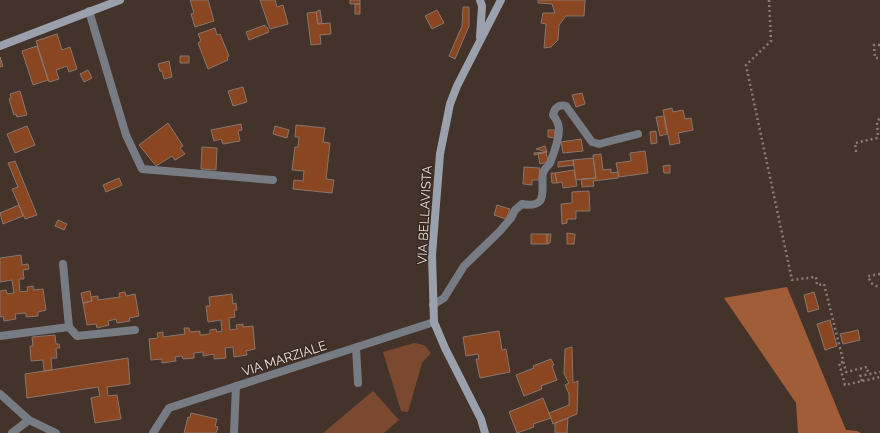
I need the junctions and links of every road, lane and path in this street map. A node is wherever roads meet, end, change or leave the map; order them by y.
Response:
1 (120, 0) edge
2 (480, 0) edge
3 (501, 0) edge
4 (769, 0) edge
5 (89, 11) junction
6 (480, 41) junction
7 (880, 45) edge
8 (0, 46) edge
9 (880, 58) edge
10 (880, 118) edge
11 (638, 134) dead end
12 (856, 152) dead end
13 (273, 180) dead end
14 (63, 264) dead end
15 (880, 274) edge
16 (880, 288) edge
17 (433, 305) junction
18 (434, 322) junction
19 (69, 327) junction
20 (135, 330) dead end
21 (0, 336) edge
22 (356, 348) junction
23 (843, 362) junction
24 (880, 372) edge
25 (868, 374) junction
26 (880, 377) edge
27 (862, 381) junction
28 (358, 383) dead end
29 (236, 386) junction
30 (0, 394) edge
31 (29, 420) junction
32 (12, 433) edge
33 (56, 433) edge
34 (153, 433) edge
35 (234, 433) edge
36 (485, 433) edge

1 - 5 street
2 - 6 street
3 - 6 street, VIA BELLAVISTA
4 - 23 path
5 - 8 street
5 - 13 street
6 - 17 street, VIA BELLAVISTA
7 - 9 path
10 - 12 path
11 - 17 street
14 - 19 street
15 - 16 path
17 - 18 street, VIA BELLAVISTA
18 - 22 street, VIA MARZIALE
18 - 36 street, VIA BELLAVISTA
19 - 20 street
19 - 21 street
22 - 28 street
22 - 29 street, VIA MARZIALE
23 - 25 path
23 - 27 path
24 - 25 path
25 - 27 path
26 - 27 path
29 - 34 street, VIA MARZIALE
29 - 35 street
30 - 31 street
31 - 32 street
31 - 33 street

